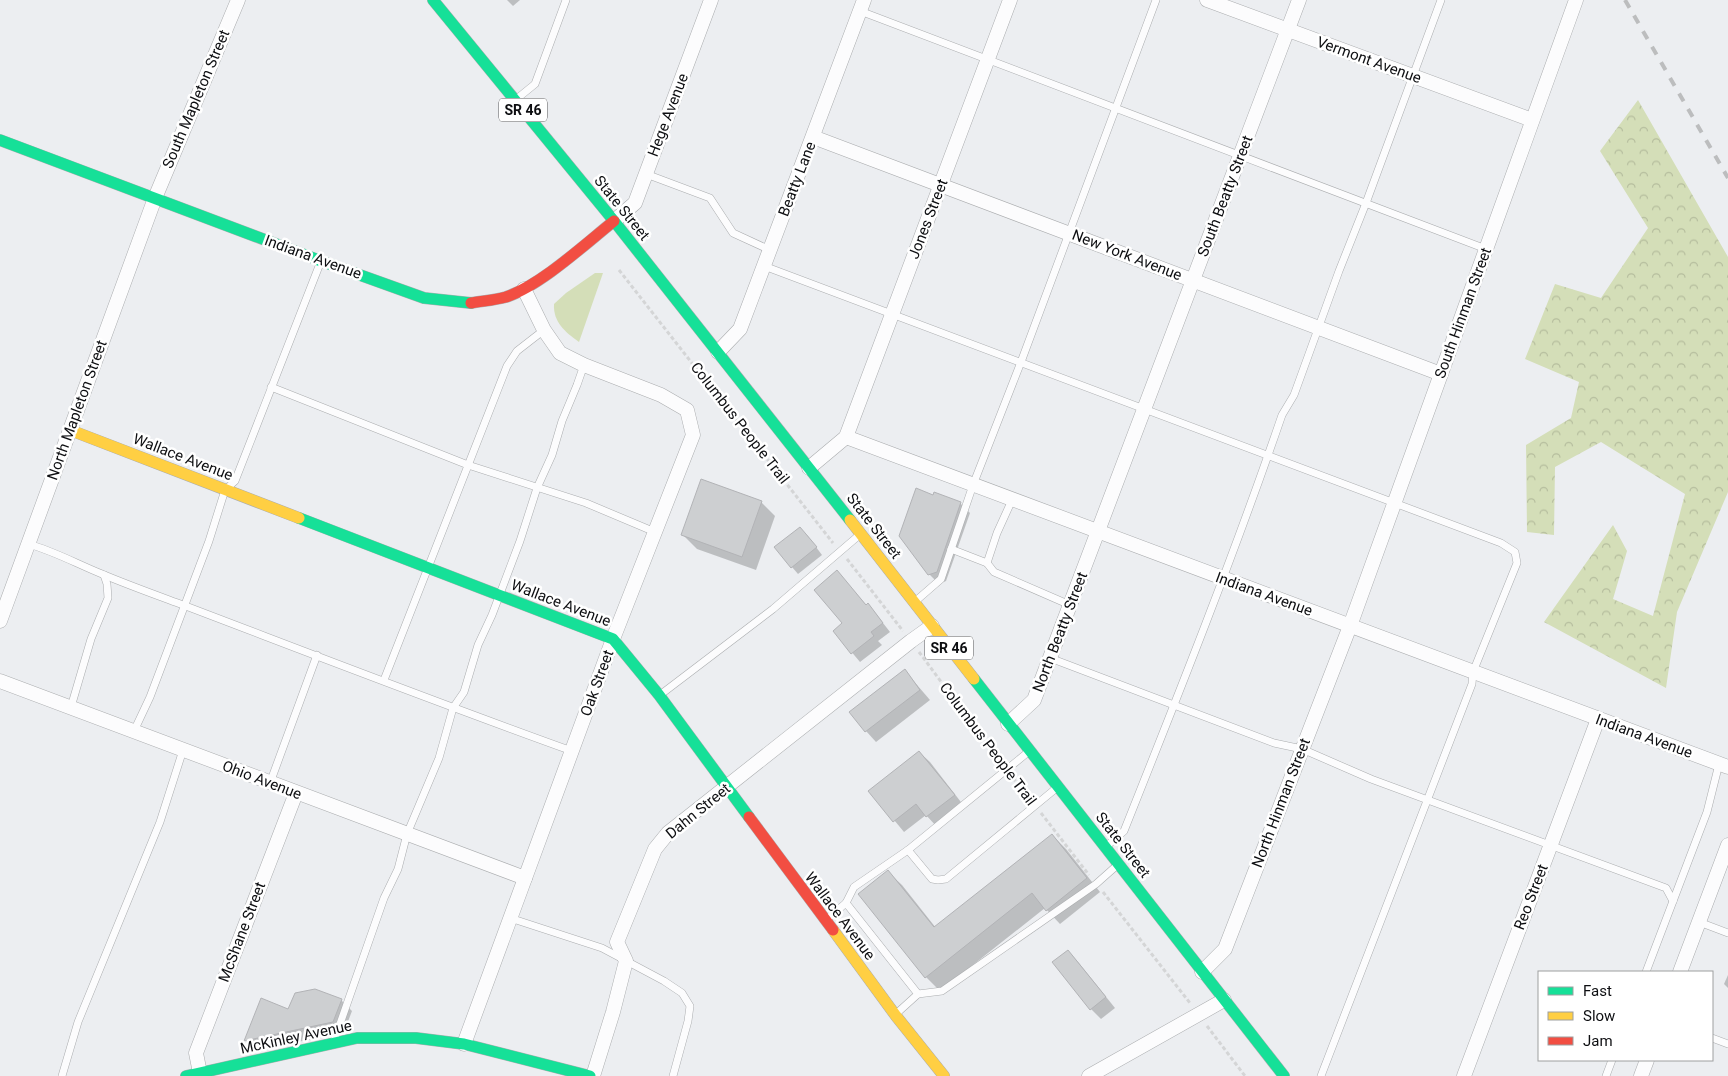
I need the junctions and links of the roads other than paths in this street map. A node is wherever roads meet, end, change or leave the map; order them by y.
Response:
1 (238, 0) edge
2 (433, 0) edge
3 (566, 0) edge
4 (712, 0) edge
5 (1010, 0) edge
6 (1156, 0) edge
7 (1207, 0) edge
8 (1299, 0) edge
9 (1441, 0) edge
10 (1576, 0) edge
11 (862, 6) edge
12 (1288, 30) junction
13 (988, 60) junction
14 (1412, 76) junction
15 (515, 100) junction
16 (1116, 109) junction
17 (1532, 120) junction
18 (813, 137) junction
19 (0, 140) edge
20 (1240, 156) junction
21 (646, 174) junction
22 (941, 186) junction
23 (155, 198) junction
24 (1366, 203) junction
25 (614, 220) junction
26 (1069, 234) junction
27 (1486, 249) junction
28 (770, 250) junction
29 (321, 261) junction
30 (764, 266) junction
31 (1193, 280) junction
32 (524, 289) junction
33 (892, 315) junction
34 (1318, 328) junction
35 (544, 330) junction
36 (718, 352) junction
37 (1021, 362) junction
38 (584, 365) junction
39 (1441, 374) junction
40 (271, 387) junction
41 (1145, 408) junction
42 (70, 430) junction
43 (846, 437) junction
44 (1268, 455) junction
45 (468, 465) junction
46 (809, 468) junction
47 (973, 485) junction
48 (537, 488) junction
49 (225, 490) junction
50 (1012, 500) junction
51 (1394, 502) junction
52 (655, 532) junction
53 (1098, 532) junction
54 (861, 534) junction
55 (28, 544) junction
56 (951, 549) junction
57 (987, 563) junction
58 (428, 568) junction
59 (104, 575) junction
60 (1223, 579) junction
61 (499, 595) junction
62 (914, 602) junction
63 (1070, 605) junction
64 (184, 606) junction
65 (0, 621) edge
66 (932, 626) junction
67 (1350, 626) junction
68 (613, 639) junction
69 (317, 656) junction
70 (1050, 658) junction
71 (1473, 672) junction
72 (0, 680) edge
73 (384, 680) junction
74 (659, 696) junction
75 (1174, 705) junction
76 (71, 707) junction
77 (453, 708) junction
78 (1598, 719) junction
79 (1008, 724) junction
80 (134, 731) junction
81 (1302, 749) junction
82 (183, 750) junction
83 (1029, 750) junction
84 (572, 752) junction
85 (1723, 766) edge
86 (270, 782) junction
87 (727, 787) junction
88 (1058, 787) junction
89 (296, 793) junction
90 (1427, 800) junction
91 (407, 834) junction
92 (1551, 845) junction
93 (1728, 845) edge
94 (1106, 848) junction
95 (908, 850) junction
96 (1118, 864) junction
97 (525, 878) junction
98 (1673, 901) junction
99 (846, 903) junction
100 (510, 918) junction
101 (825, 921) junction
102 (1699, 922) junction
103 (1728, 932) edge
104 (626, 961) junction
105 (1646, 971) edge
106 (1680, 971) edge
107 (1202, 972) junction
108 (918, 994) junction
109 (1224, 1000) junction
110 (895, 1015) junction
111 (1713, 1038) edge
112 (333, 1043) junction
113 (464, 1044) junction
114 (1728, 1044) edge
115 (1612, 1061) edge
116 (1647, 1061) edge
117 (200, 1073) junction
118 (62, 1076) edge
119 (186, 1076) edge
120 (592, 1076) edge
121 (673, 1076) edge
122 (944, 1076) edge
123 (1089, 1076) edge
124 (1284, 1076) edge
125 (1321, 1076) edge
126 (1464, 1076) edge
127 (1606, 1076) edge
128 (1641, 1076) edge

1 - 23 street, South Mapleton Street
2 - 15 main road, State Street / SR 46
3 - 15 lane
4 - 21 street, Hege Avenue
5 - 13 street, Jones Street
6 - 16 lane
7 - 12 street, Vermont Avenue
8 - 12 street, South Beatty Street
9 - 14 lane
10 - 17 street, South Hinman Street
11 - 13 lane
11 - 18 street, Beatty Lane
12 - 14 street, Vermont Avenue
12 - 20 street, South Beatty Street
13 - 16 lane
13 - 22 street, Jones Street
14 - 17 street, Vermont Avenue
14 - 24 lane
15 - 25 main road, State Street / SR 46
16 - 20 lane
16 - 26 lane
17 - 27 street, South Hinman Street
18 - 22 street, New York Avenue
18 - 28 street, Beatty Lane
19 - 23 main road, Indiana Avenue
20 - 24 lane
20 - 31 street, South Beatty Street
21 - 25 street, Hege Avenue
21 - 28 lane
22 - 26 street, New York Avenue
22 - 33 street, Jones Street
23 - 29 main road, Indiana Avenue
23 - 42 street, North Mapleton Street
24 - 27 lane
24 - 34 lane
25 - 32 main road, Indiana Avenue
25 - 36 main road, State Street / SR 46
26 - 31 street, New York Avenue
26 - 37 lane
27 - 39 street, South Hinman Street
28 - 30 street, Beatty Lane
29 - 32 main road, Indiana Avenue
29 - 40 lane
30 - 33 lane
30 - 36 street, Beatty Lane
31 - 34 street, New York Avenue
31 - 41 street, South Beatty Street
32 - 35 street, Oak Street
33 - 37 lane
33 - 43 street, Jones Street
34 - 39 street, New York Avenue
34 - 44 lane
35 - 38 street, Oak Street
35 - 45 lane
36 - 46 main road, State Street / SR 46
37 - 41 lane
37 - 47 lane
38 - 48 lane
38 - 52 street, Oak Street
39 - 51 street, South Hinman Street
40 - 45 lane
40 - 49 lane
41 - 44 lane
41 - 53 street, South Beatty Street
42 - 49 main road, Wallace Avenue
42 - 55 street, North Mapleton Street
43 - 46 street
43 - 47 street, Indiana Avenue
44 - 51 lane
44 - 60 lane
45 - 48 lane
45 - 58 lane
46 - 54 main road, State Street / SR 46
47 - 50 street, Indiana Avenue
47 - 56 lane
48 - 52 lane
48 - 61 lane
49 - 58 main road, Wallace Avenue
49 - 64 lane
50 - 53 street, Indiana Avenue
50 - 57 lane
51 - 67 street, South Hinman Street
51 - 71 lane
52 - 68 street, Oak Street
53 - 60 street, Indiana Avenue
53 - 63 street, North Beatty Street
54 - 62 main road, State Street / SR 46
54 - 74 lane
55 - 59 lane
55 - 65 street, North Mapleton Street
56 - 57 lane
56 - 62 lane
57 - 63 lane
58 - 61 main road, Wallace Avenue
58 - 73 lane
59 - 64 lane
59 - 76 lane
60 - 67 street, Indiana Avenue
60 - 75 lane
61 - 68 main road, Wallace Avenue
61 - 77 lane
62 - 66 main road, State Street / SR 46
63 - 70 street, North Beatty Street
64 - 69 lane
64 - 80 lane
66 - 79 main road, State Street / SR 46
66 - 87 street, Dahn Street
67 - 71 street, Indiana Avenue
67 - 81 street, North Hinman Street
68 - 74 main road, Wallace Avenue
68 - 84 street, Oak Street
69 - 73 lane
69 - 86 lane
70 - 75 lane
70 - 79 street, North Beatty Street
71 - 78 street, Indiana Avenue
71 - 90 lane
72 - 76 street, Ohio Avenue
73 - 77 lane
74 - 87 main road, Wallace Avenue
75 - 81 lane
75 - 94 lane
76 - 80 street, Ohio Avenue
77 - 84 lane
77 - 91 lane
78 - 85 street, Indiana Avenue
78 - 92 street, Reo Street
79 - 83 main road, State Street / SR 46
80 - 82 street, Ohio Avenue
81 - 90 lane
81 - 107 street, North Hinman Street
82 - 86 street, Ohio Avenue
82 - 118 lane
83 - 88 main road, State Street / SR 46
83 - 95 lane
84 - 97 street, Oak Street
85 - 98 lane
86 - 89 street, Ohio Avenue
87 - 101 main road, Wallace Avenue
87 - 104 street, Dahn Street
88 - 94 main road, State Street / SR 46
88 - 95 lane
89 - 91 street, Ohio Avenue
89 - 117 street, McShane Street
90 - 92 lane
90 - 125 lane
91 - 97 street, Ohio Avenue
91 - 112 lane
92 - 98 lane
92 - 126 street, Reo Street
93 - 102 street
94 - 96 main road, State Street / SR 46
95 - 99 lane
96 - 107 main road, State Street / SR 46
96 - 108 lane
97 - 100 street, Oak Street
98 - 105 lane
99 - 101 lane
99 - 108 lane
100 - 104 lane
100 - 113 street, Oak Street
101 - 110 main road, Wallace Avenue
102 - 103 lane
102 - 106 street
104 - 120 street
104 - 121 lane
107 - 109 main road, State Street / SR 46
108 - 110 lane
109 - 123 street
109 - 124 main road, State Street / SR 46
110 - 122 main road, Wallace Avenue
111 - 114 lane
112 - 113 main road, McKinley Avenue
112 - 117 main road, McKinley Avenue
113 - 120 main road, McKinley Avenue
115 - 127 lane
116 - 128 street
117 - 119 main road, McKinley Avenue

